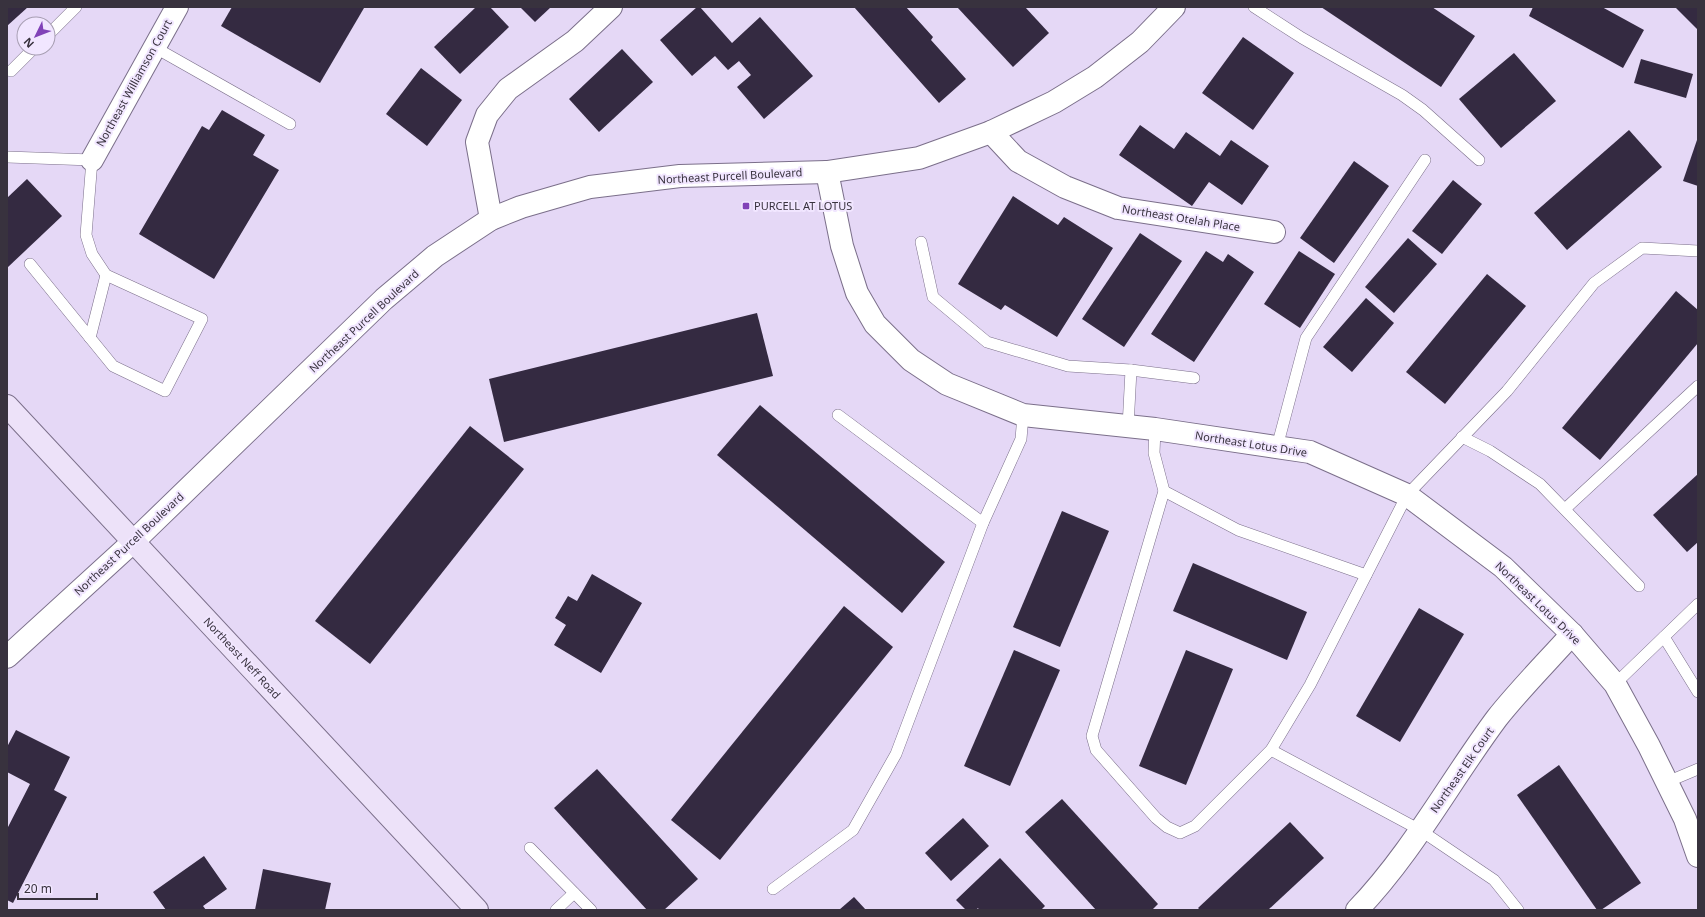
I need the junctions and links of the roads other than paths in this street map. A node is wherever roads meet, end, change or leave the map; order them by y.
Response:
1 (76, 7) edge
2 (176, 7) edge
3 (611, 7) edge
4 (1174, 7) edge
5 (1254, 7) edge
6 (56, 27) edge
7 (154, 47) junction
8 (26, 56) edge
9 (11, 70) dead end
10 (290, 124) dead end
11 (991, 132) junction
12 (7, 157) edge
13 (92, 160) junction
14 (1425, 160) dead end
15 (1479, 160) dead end
16 (827, 172) junction
17 (491, 220) junction
18 (1274, 232) dead end
19 (921, 242) dead end
20 (1698, 251) edge
21 (30, 264) dead end
22 (106, 275) junction
23 (90, 338) junction
24 (1131, 370) junction
25 (1194, 378) dead end
26 (1698, 386) edge
27 (7, 406) edge
28 (838, 415) dead end
29 (1023, 415) junction
30 (1128, 427) junction
31 (1154, 429) junction
32 (1462, 436) junction
33 (1277, 447) junction
34 (1164, 491) junction
35 (1407, 495) junction
36 (1565, 509) junction
37 (983, 523) junction
38 (134, 541) junction
39 (1366, 576) junction
40 (1639, 586) dead end
41 (1698, 604) edge
42 (1572, 634) junction
43 (1664, 637) junction
44 (7, 657) edge
45 (1615, 684) junction
46 (1698, 692) edge
47 (1271, 750) junction
48 (1698, 769) edge
49 (1666, 782) junction
50 (1420, 830) junction
51 (530, 848) dead end
52 (1698, 856) edge
53 (773, 889) dead end
54 (574, 893) junction
55 (477, 910) edge
56 (556, 910) edge
57 (591, 910) edge
58 (1357, 910) edge
59 (1518, 910) edge

1 - 6 lane
2 - 7 street, Northeast Williamson Court
3 - 17 street
4 - 11 street, Northeast Purcell Boulevard
5 - 15 lane
7 - 10 lane
7 - 13 street, Northeast Williamson Court
8 - 9 lane
11 - 16 street, Northeast Purcell Boulevard
11 - 18 street, Northeast Otelah Place
12 - 13 lane
13 - 22 lane
14 - 33 lane
16 - 17 street, Northeast Purcell Boulevard
16 - 29 street, Northeast Lotus Drive
17 - 38 street, Northeast Purcell Boulevard
19 - 24 lane
20 - 32 lane
21 - 23 lane
22 - 23 lane
22 - 23 lane
24 - 25 lane
24 - 30 lane
26 - 36 lane
27 - 38 main road, Northeast Neff Road
28 - 37 lane
29 - 30 street, Northeast Lotus Drive
29 - 37 lane
30 - 31 street, Northeast Lotus Drive
31 - 33 street, Northeast Lotus Drive
31 - 34 lane
32 - 35 lane
32 - 36 lane
33 - 35 street, Northeast Lotus Drive
34 - 39 lane
34 - 47 lane
35 - 39 lane
35 - 42 street, Northeast Lotus Drive
36 - 40 lane
37 - 53 lane
38 - 44 street, Northeast Purcell Boulevard
38 - 55 main road, Northeast Neff Road
39 - 47 lane
41 - 43 lane
42 - 45 street, Northeast Lotus Drive
42 - 50 street, Northeast Elk Court
43 - 45 lane
43 - 46 lane
45 - 49 street, Northeast Lotus Drive
47 - 50 lane
48 - 49 lane
49 - 52 street, Northeast Lotus Drive
50 - 58 street, Northeast Elk Court
50 - 59 lane
51 - 54 lane
54 - 56 lane
54 - 57 lane

